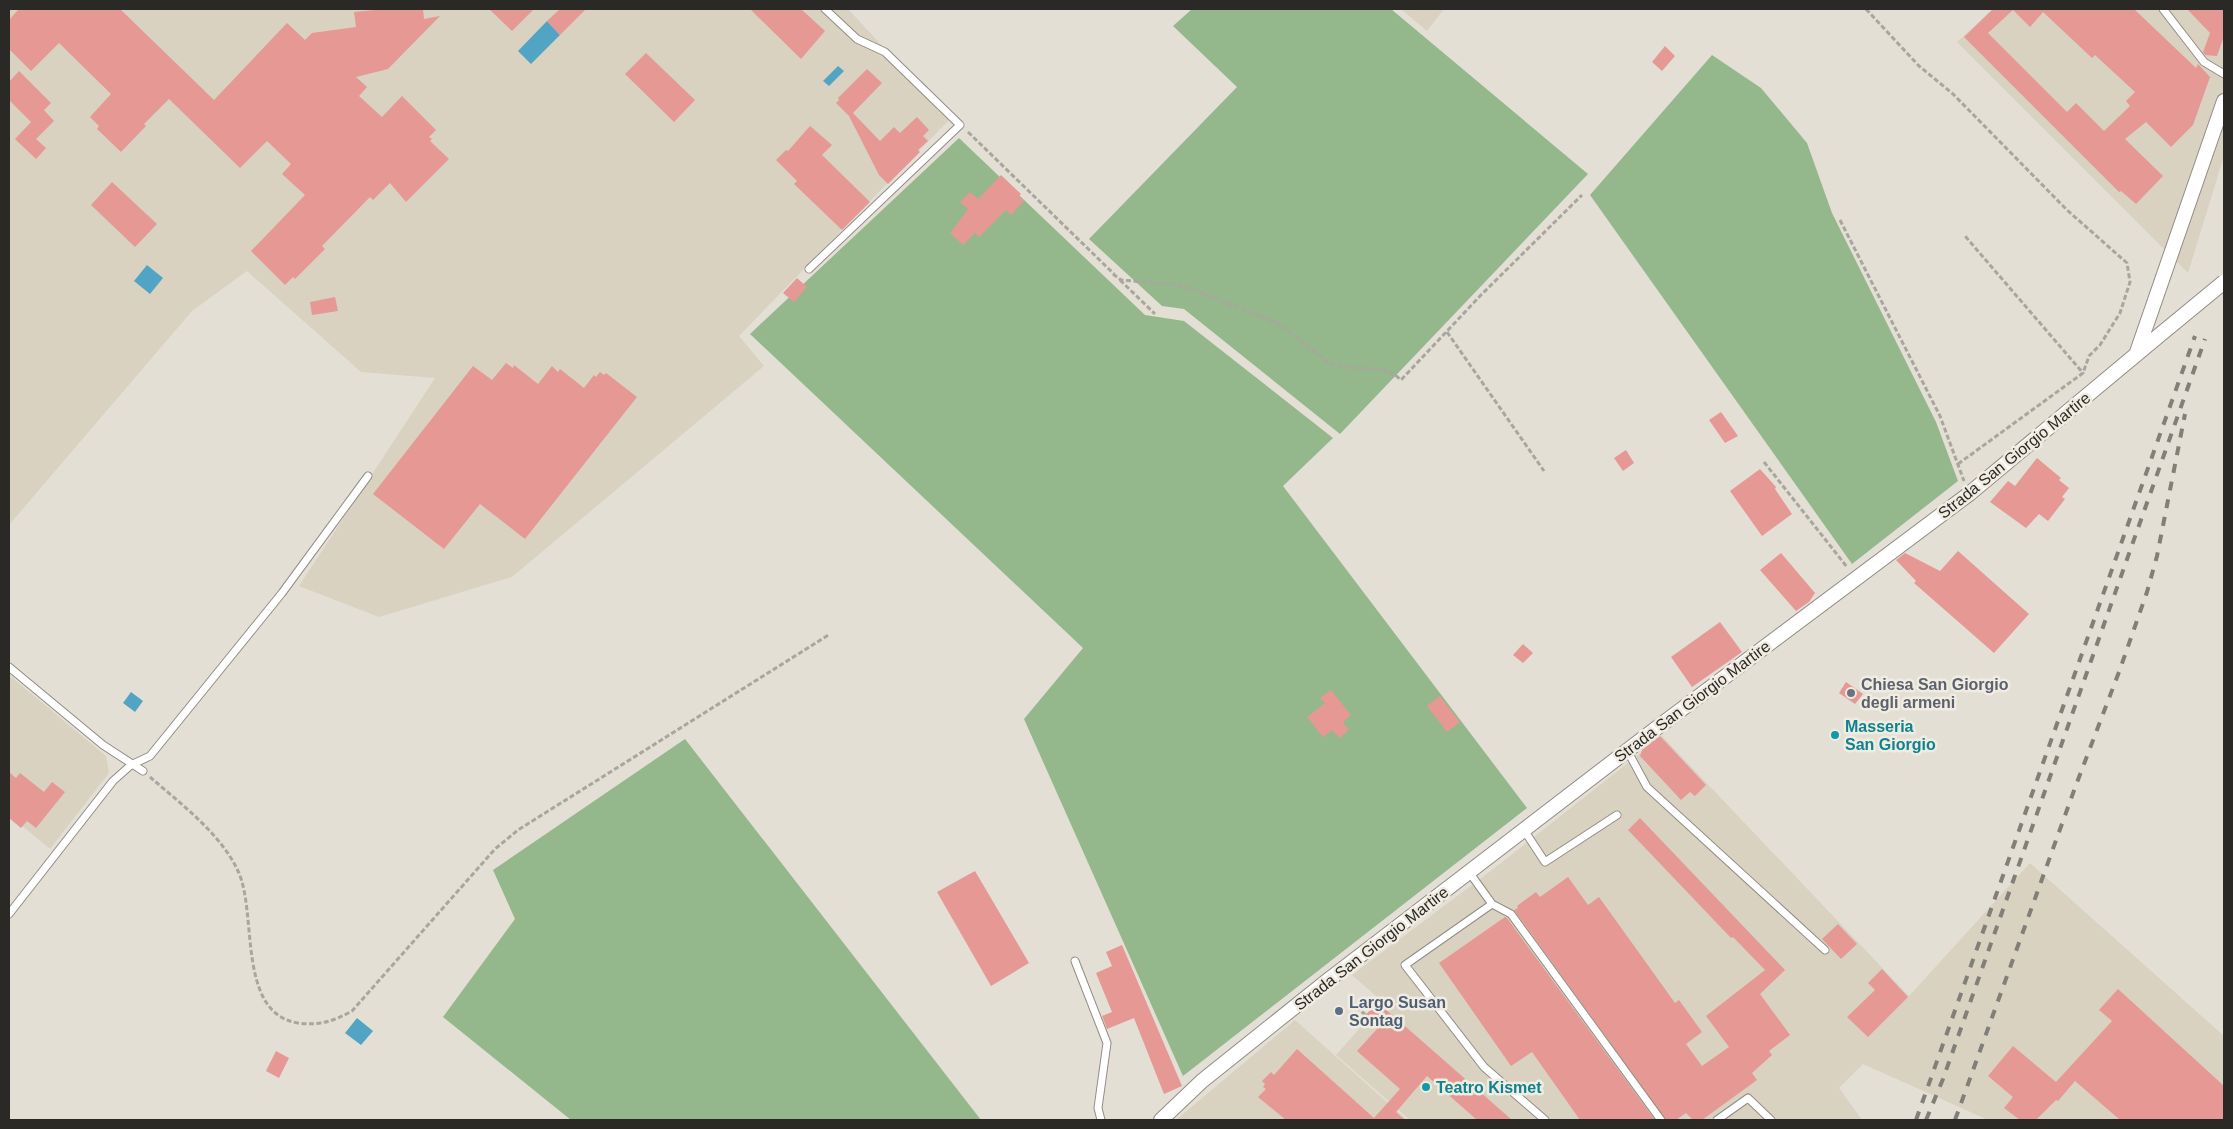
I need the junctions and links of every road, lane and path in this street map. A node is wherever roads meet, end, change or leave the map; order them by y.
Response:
1 (825, 9) edge
2 (1866, 9) edge
3 (2163, 9) edge
4 (2224, 74) edge
5 (2224, 101) edge
6 (960, 125) junction
7 (1582, 195) dead end
8 (1840, 220) dead end
9 (1965, 236) dead end
10 (809, 269) dead end
11 (1113, 274) junction
12 (2224, 282) edge
13 (1155, 314) dead end
14 (1447, 332) junction
15 (2136, 355) junction
16 (2084, 373) junction
17 (1764, 462) dead end
18 (1958, 464) junction
19 (1544, 471) dead end
20 (368, 476) dead end
21 (1969, 494) junction
22 (1856, 577) junction
23 (830, 634) dead end
24 (9, 667) edge
25 (1627, 750) junction
26 (131, 765) junction
27 (144, 772) joint
28 (1617, 815) dead end
29 (1524, 830) junction
30 (1469, 872) junction
31 (1492, 904) junction
32 (9, 914) edge
33 (1825, 950) dead end
34 (1075, 961) dead end
35 (1356, 1006) dead end
36 (1379, 1026) dead end
37 (1101, 1120) edge
38 (1161, 1120) edge
39 (1545, 1120) edge
40 (1661, 1120) edge
41 (1717, 1120) edge
42 (1771, 1120) edge

1 - 6 lane
2 - 16 path
3 - 4 lane
5 - 15 street
6 - 10 lane
6 - 11 path
7 - 14 path
8 - 18 path
9 - 16 path
11 - 13 path
11 - 14 path
12 - 15 street, Strada San Giorgio Martire, bridge
14 - 19 path
15 - 21 street, Strada San Giorgio Martire
16 - 18 path
17 - 22 path
18 - 21 path
20 - 26 lane
21 - 22 street, Strada San Giorgio Martire
22 - 25 street, Strada San Giorgio Martire
23 - 27 path
24 - 26 lane
25 - 29 street, Strada San Giorgio Martire
25 - 33 lane
26 - 27 lane
26 - 32 lane
28 - 29 lane
29 - 30 street, Strada San Giorgio Martire
30 - 31 lane
30 - 38 street, Strada San Giorgio Martire
31 - 39 lane
31 - 40 lane
34 - 37 lane
35 - 36 path
41 - 42 lane

